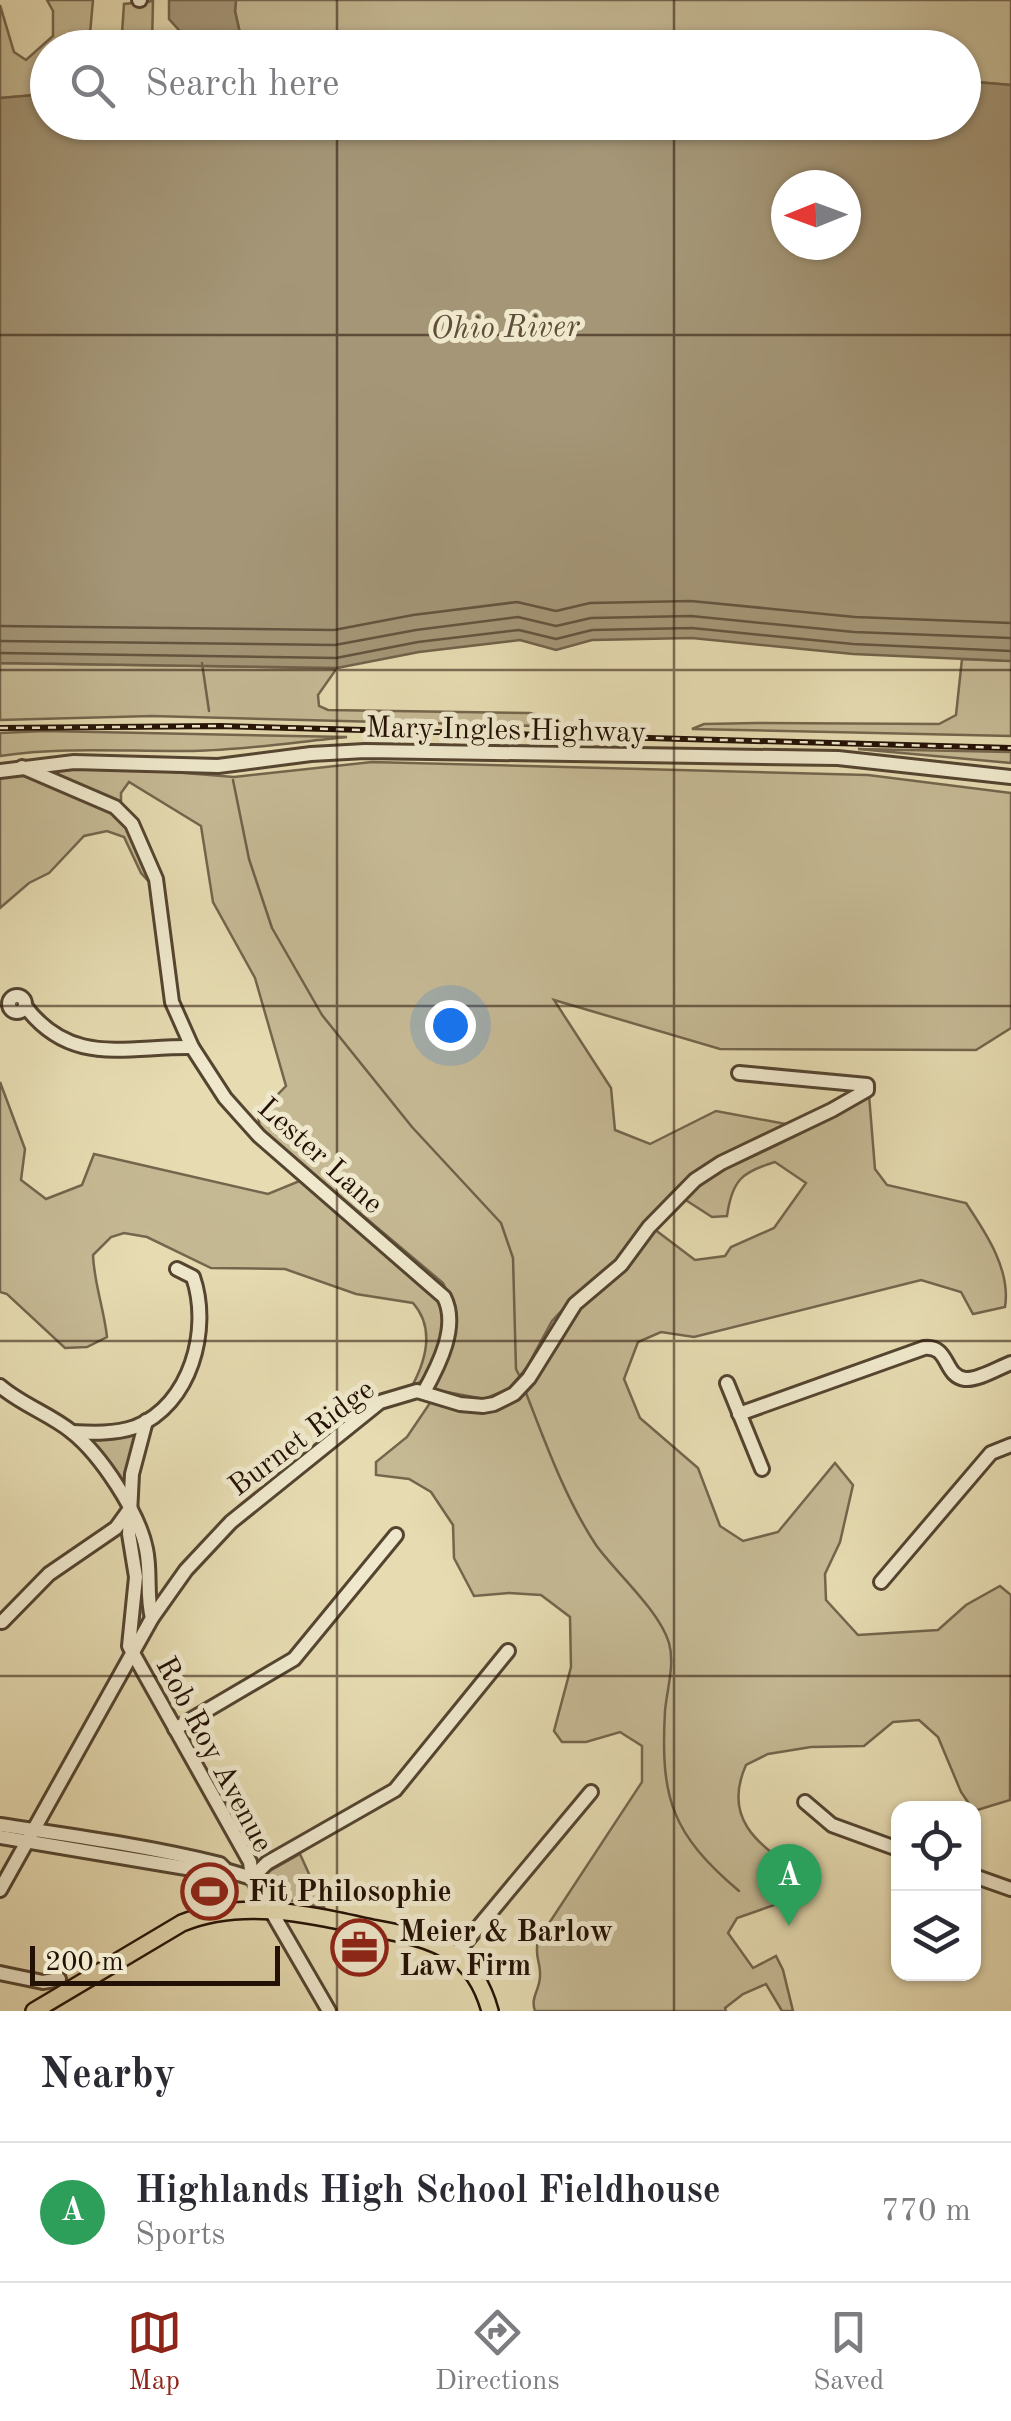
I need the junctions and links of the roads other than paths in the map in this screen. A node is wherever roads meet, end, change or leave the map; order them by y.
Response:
1 (22, 767) junction
2 (0, 771) edge
3 (1011, 777) edge
4 (25, 1006) dead end
5 (192, 1047) junction
6 (739, 1073) dead end
7 (176, 1269) dead end
8 (1011, 1363) edge
9 (727, 1384) dead end
10 (0, 1386) edge
11 (424, 1392) junction
12 (739, 1414) junction
13 (146, 1422) junction
14 (72, 1432) junction
15 (1011, 1445) edge
16 (762, 1469) dead end
17 (130, 1508) junction
18 (396, 1536) dead end
19 (881, 1582) dead end
20 (152, 1618) junction
21 (2, 1622) edge
22 (508, 1651) dead end
23 (134, 1656) junction
24 (175, 1729) junction
25 (591, 1792) dead end
26 (805, 1802) dead end
27 (0, 1825) edge
28 (30, 1835) junction
29 (0, 1837) edge
30 (891, 1847) edge
31 (252, 1878) junction
32 (981, 1879) edge
33 (0, 1890) edge
34 (1011, 1890) edge
35 (272, 1910) junction
36 (455, 1955) junction
37 (0, 1973) edge
38 (59, 1978) dead end
39 (34, 2011) edge
40 (329, 2011) edge
41 (490, 2011) edge

1 - 2 street, Mary Ingles Highway
1 - 3 street, Mary Ingles Highway
1 - 5 street, Lester Lane
4 - 5 street
5 - 11 street, Lester Lane
6 - 11 street, Burnet Ridge
7 - 13 street
8 - 12 street
9 - 12 street
10 - 14 street
11 - 20 street, Burnet Ridge
12 - 16 street
13 - 14 street
13 - 17 street
14 - 17 street
15 - 19 street
17 - 20 street
17 - 21 street
17 - 23 street
18 - 24 street
20 - 23 street, Burnet Ridge
22 - 31 street
23 - 24 street, Rob Roy Avenue
23 - 28 street, Burnet Ridge
24 - 31 street, Rob Roy Avenue
25 - 36 street
26 - 30 street
27 - 28 street
28 - 29 street
28 - 31 street
28 - 33 street, Burnet Ridge
31 - 35 street, Rob Roy Avenue
32 - 34 street
35 - 36 main road
35 - 39 main road
35 - 40 street, Rob Roy Avenue
36 - 41 main road
37 - 38 street

